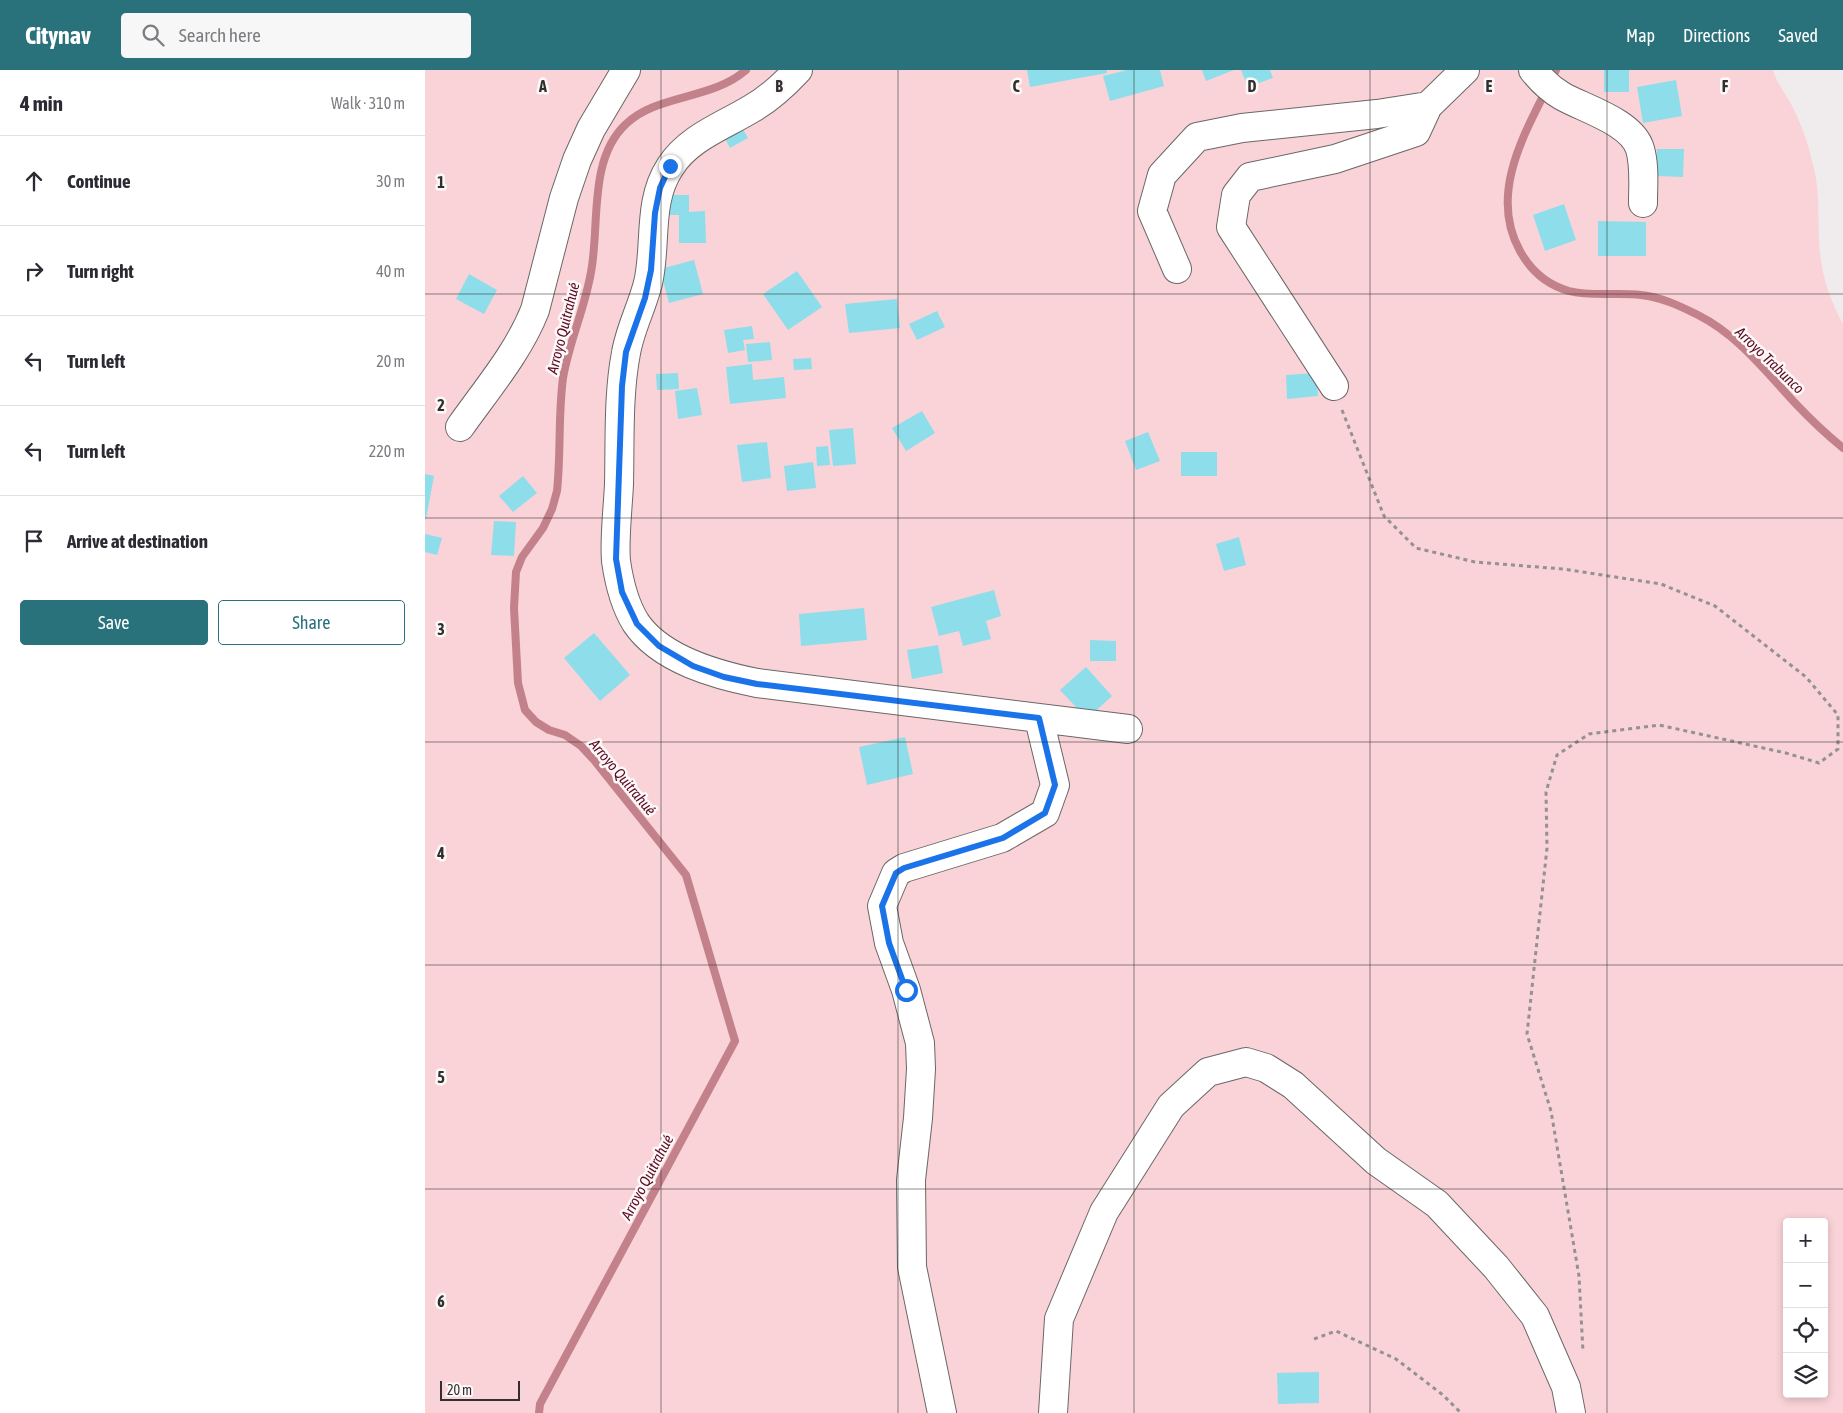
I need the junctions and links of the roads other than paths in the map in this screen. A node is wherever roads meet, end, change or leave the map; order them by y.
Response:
1 (626, 70) edge
2 (798, 70) edge
3 (1465, 70) edge
4 (1545, 82) edge
5 (1428, 106) junction
6 (1643, 203) dead end
7 (1177, 270) dead end
8 (1334, 386) road end
9 (459, 427) dead end
10 (1039, 718) junction
11 (1128, 729) dead end
12 (942, 1413) edge
13 (1053, 1413) edge
14 (1571, 1413) edge

1 - 9 street
2 - 10 street
3 - 5 street
4 - 6 street
5 - 7 street
5 - 8 street
10 - 11 street
10 - 12 street
13 - 14 street

